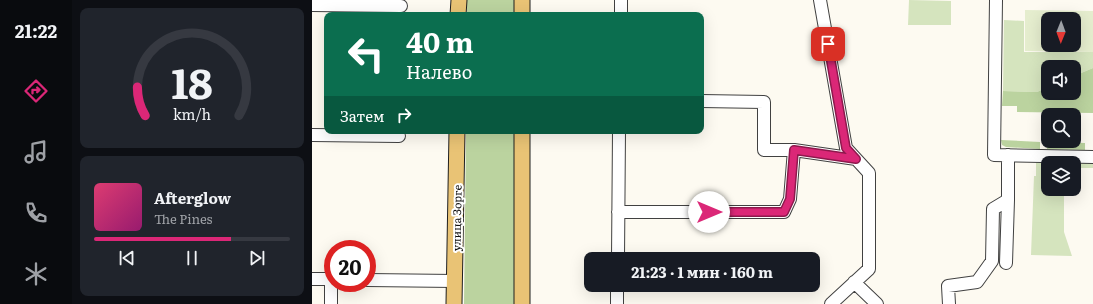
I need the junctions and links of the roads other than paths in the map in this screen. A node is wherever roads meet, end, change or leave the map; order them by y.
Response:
1 (459, 0) edge
2 (522, 0) edge
3 (621, 0) edge
4 (820, 0) edge
5 (996, 0) edge
6 (312, 5) edge
7 (401, 6) dead end
8 (458, 12) edge
9 (522, 12) edge
10 (621, 12) edge
11 (704, 101) edge
12 (456, 134) edge
13 (522, 134) edge
14 (619, 134) edge
15 (312, 135) edge
16 (399, 136) dead end
17 (794, 150) junction
18 (1008, 155) junction
19 (1093, 157) edge
20 (856, 159) junction
21 (1008, 200) junction
22 (618, 212) junction
23 (618, 252) edge
24 (1006, 263) dead end
25 (312, 279) edge
26 (324, 279) edge
27 (376, 280) edge
28 (455, 281) junction
29 (854, 282) junction
30 (331, 292) edge
31 (617, 292) edge
32 (331, 304) edge
33 (454, 304) edge
34 (522, 304) edge
35 (617, 304) edge
36 (831, 304) edge
37 (877, 304) edge
38 (949, 304) edge

1 - 8 main road
2 - 9 main road
3 - 10 lane
4 - 20 lane
5 - 18 lane
6 - 7 lane
11 - 17 lane
12 - 28 main road, улица Зорге
13 - 34 main road
14 - 22 lane
15 - 16 lane
17 - 20 lane
17 - 22 lane
18 - 19 lane
18 - 21 lane
20 - 29 lane
21 - 24 lane
21 - 38 lane
22 - 23 lane
25 - 26 lane
27 - 28 lane
28 - 33 main road, улица Зорге
29 - 36 lane
29 - 37 lane
30 - 32 lane
31 - 35 lane

